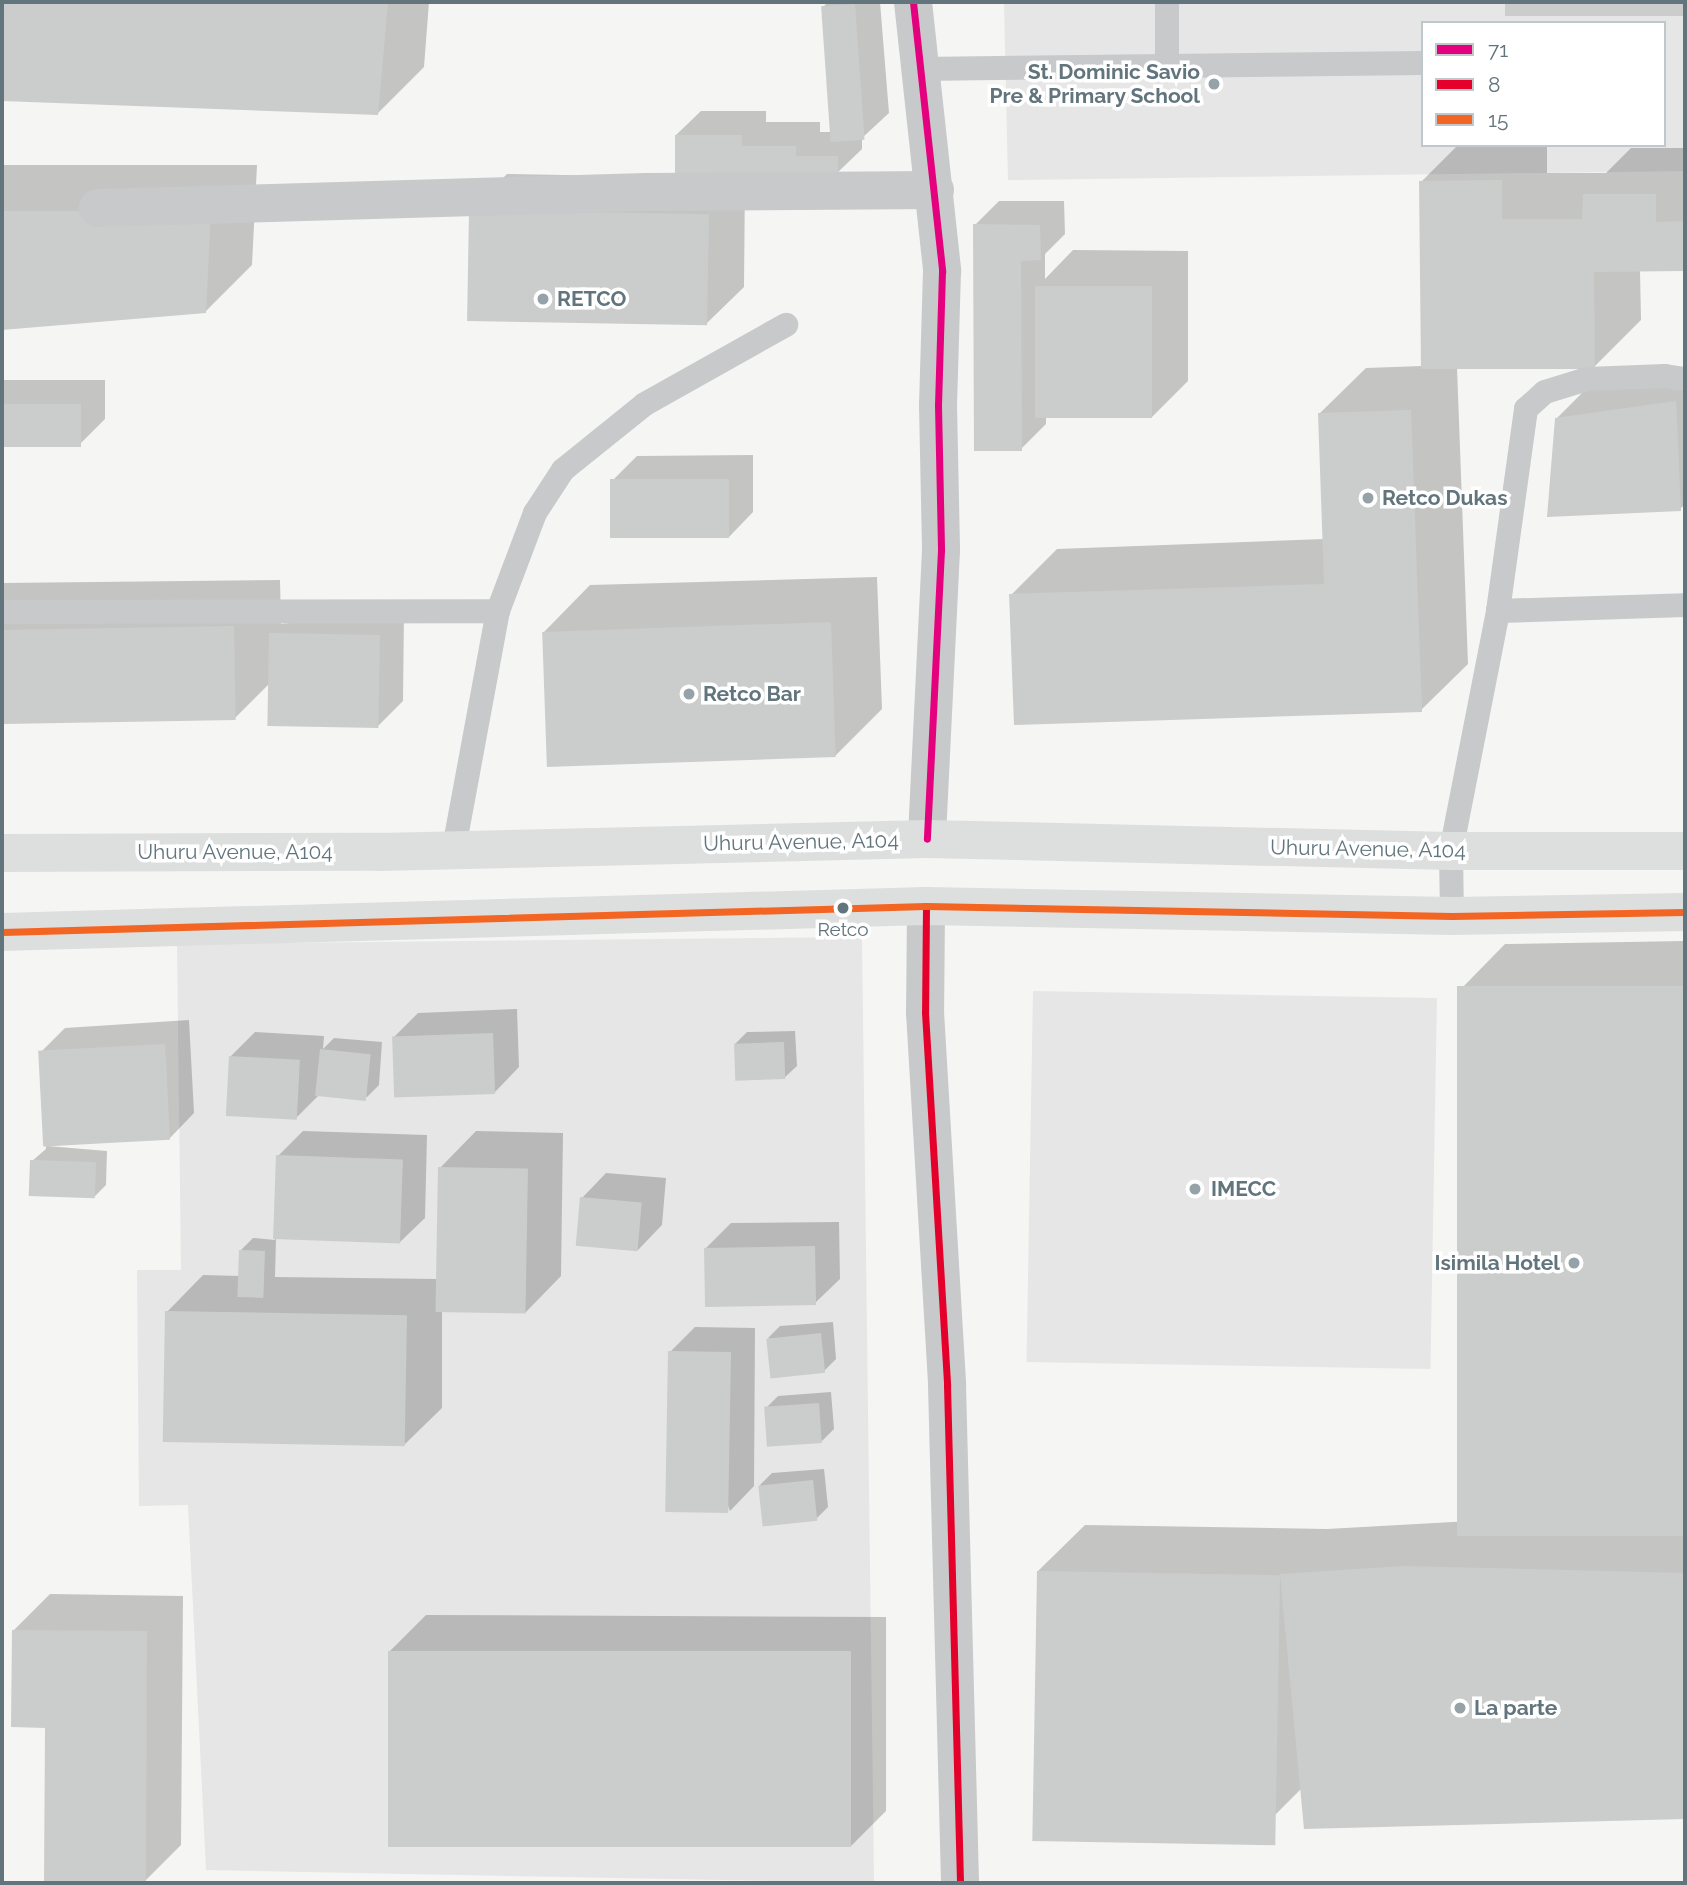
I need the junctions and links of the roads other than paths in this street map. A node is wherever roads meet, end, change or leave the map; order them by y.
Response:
1 (913, 2) edge
2 (1167, 2) edge
3 (1421, 63) edge
4 (1167, 66) junction
5 (919, 69) junction
6 (935, 190) junction
7 (99, 208) dead end
8 (786, 325) dead end
9 (1685, 379) edge
10 (1685, 605) edge
11 (498, 611) junction
12 (1498, 611) junction
13 (2, 612) edge
14 (927, 839) junction
15 (454, 848) junction
16 (1451, 851) junction
17 (1685, 851) edge
18 (2, 853) edge
19 (926, 906) junction
20 (1685, 912) edge
21 (1452, 916) junction
22 (2, 932) edge
23 (960, 1883) edge

1 - 5 street
2 - 4 lane
3 - 4 lane
4 - 5 lane
5 - 6 street
6 - 7 street
6 - 14 street
8 - 11 lane
9 - 12 lane
10 - 12 lane
11 - 13 lane
11 - 15 lane
12 - 16 lane
14 - 15 highway, Uhuru Avenue, A104
14 - 16 highway, Uhuru Avenue, A104
15 - 18 highway, Uhuru Avenue, A104
16 - 17 highway, Uhuru Avenue, A104
16 - 21 lane
19 - 21 highway
19 - 22 highway
19 - 23 street
20 - 21 highway

